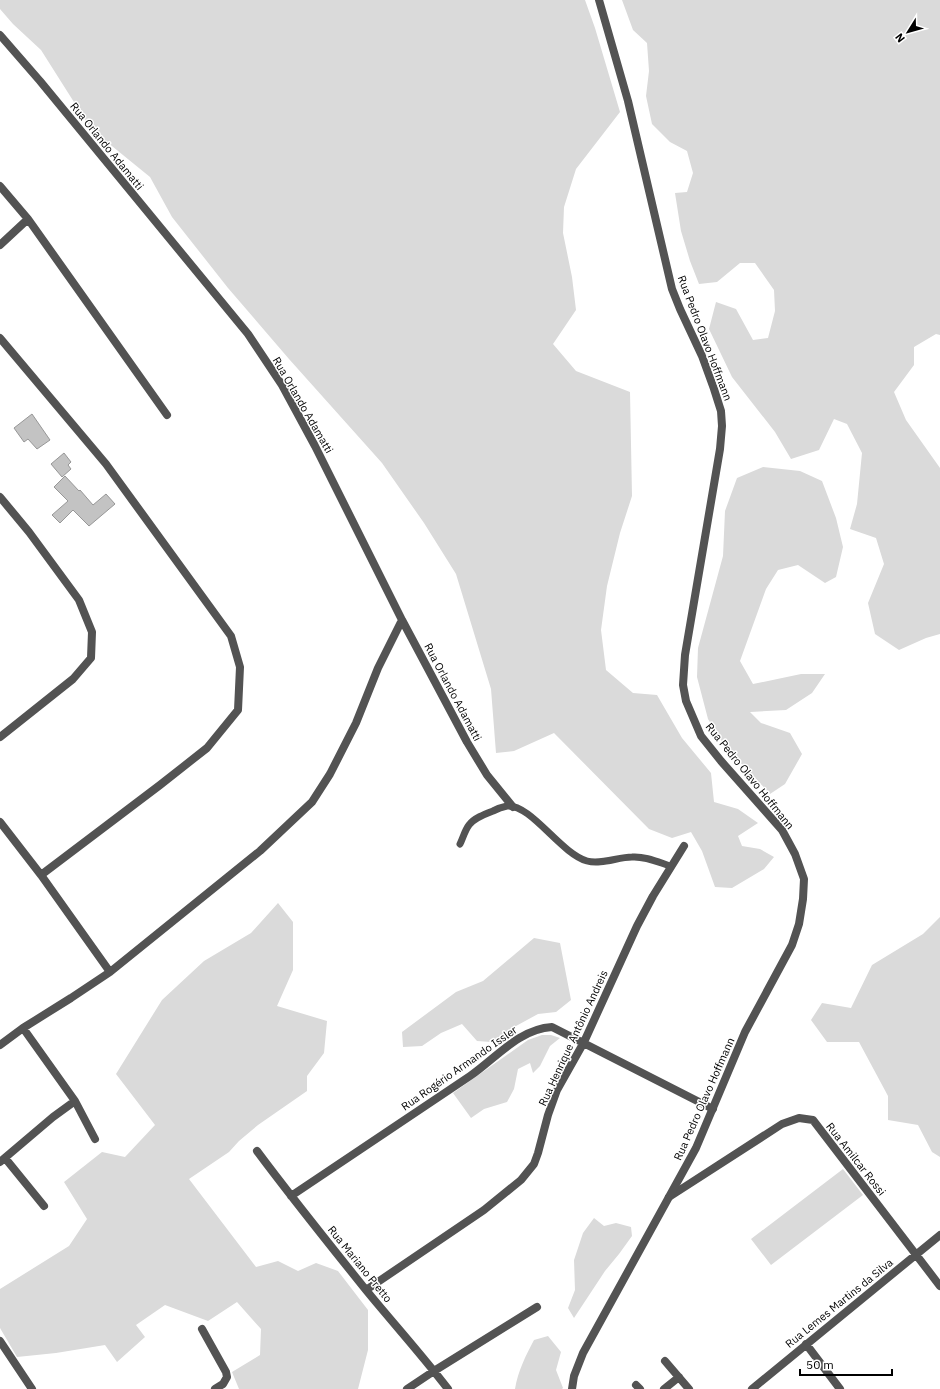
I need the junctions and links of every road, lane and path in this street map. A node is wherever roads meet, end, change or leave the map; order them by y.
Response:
1 (599, 0) edge
2 (0, 35) edge
3 (0, 186) edge
4 (28, 219) junction
5 (0, 245) edge
6 (0, 338) edge
7 (167, 415) dead end
8 (0, 497) edge
9 (402, 620) junction
10 (0, 737) edge
11 (513, 807) junction
12 (0, 822) edge
13 (460, 844) dead end
14 (684, 846) dead end
15 (670, 866) junction
16 (41, 875) junction
17 (110, 972) junction
18 (23, 1028) junction
19 (584, 1042) junction
20 (0, 1045) edge
21 (75, 1101) junction
22 (713, 1109) junction
23 (95, 1139) dead end
24 (256, 1150) dead end
25 (2, 1160) edge
26 (291, 1196) junction
27 (669, 1197) junction
28 (44, 1206) dead end
29 (940, 1235) edge
30 (916, 1255) junction
31 (940, 1286) edge
32 (366, 1290) junction
33 (537, 1307) dead end
34 (202, 1330) dead end
35 (0, 1340) edge
36 (806, 1344) junction
37 (665, 1361) dead end
38 (434, 1370) junction
39 (679, 1377) junction
40 (32, 1389) edge
41 (215, 1389) edge
42 (407, 1389) edge
43 (448, 1389) edge
44 (572, 1389) edge
45 (664, 1389) edge
46 (689, 1389) edge
47 (752, 1389) edge
48 (840, 1389) edge

1 - 22 street, Rua Pedro Olavo Hoffmann
2 - 9 street, Rua Orlando Adamatti
3 - 4 street
4 - 5 street
4 - 7 street
6 - 16 street
8 - 10 street
9 - 11 street, Rua Orlando Adamatti
9 - 17 street
11 - 13 lane
11 - 15 lane, Rua Orlando Adamatti
12 - 16 street
14 - 15 street, Rua Henrique Antônio Andreis
15 - 19 street, Rua Henrique Antônio Andreis
16 - 17 street
17 - 18 street
18 - 20 street
18 - 21 street
19 - 22 street, Rua Rogério Armando Issler
19 - 26 street, Rua Rogério Armando Issler
19 - 32 street, Rua Henrique Antônio Andreis
21 - 23 street
21 - 25 street
22 - 27 street, Rua Pedro Olavo Hoffmann
24 - 26 street, Rua Mariano Pretto
25 - 28 street
26 - 32 street, Rua Mariano Pretto
27 - 30 street, Rua Amilcar Rossi
27 - 44 street, Rua Pedro Olavo Hoffmann
29 - 30 street, Rua Lemes Martins da Silva
30 - 31 street, Rua Amilcar Rossi
30 - 36 street, Rua Lemes Martins da Silva
32 - 38 street, Rua Mariano Pretto
33 - 38 street
34 - 41 street
35 - 40 street
36 - 47 street, Rua Lemes Martins da Silva
36 - 48 street
37 - 39 street
38 - 42 street
38 - 43 street, Rua Mariano Pretto
39 - 45 street
39 - 46 street

